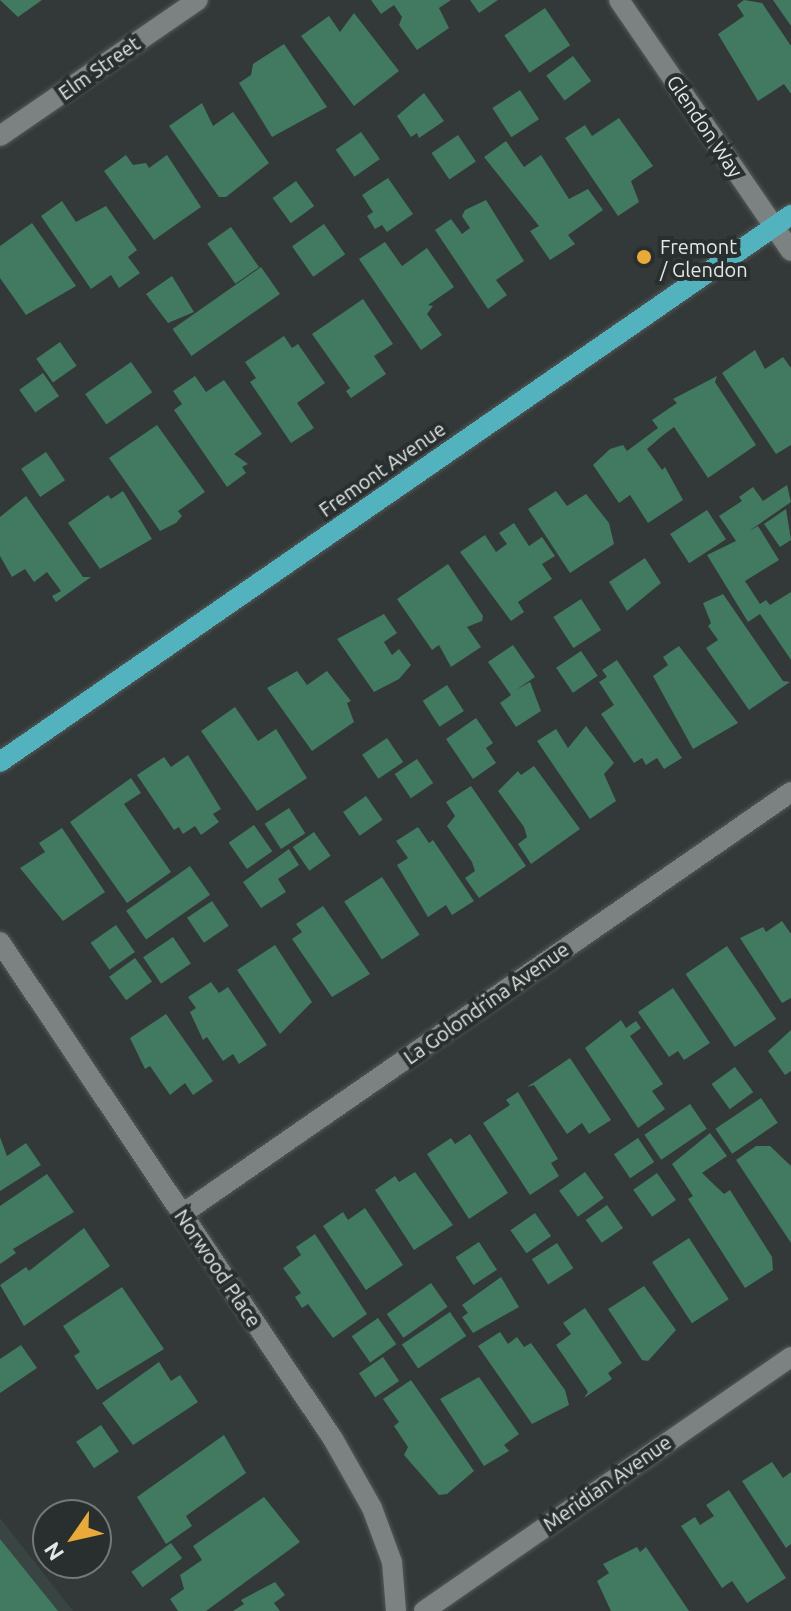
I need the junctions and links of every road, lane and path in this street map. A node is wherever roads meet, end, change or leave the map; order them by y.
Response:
1 (198, 0) edge
2 (619, 0) edge
3 (0, 136) edge
4 (783, 221) edge
5 (791, 251) edge
6 (0, 762) edge
7 (791, 792) edge
8 (0, 942) edge
9 (182, 1214) junction
10 (791, 1357) edge
11 (396, 1611) edge
12 (424, 1611) edge

1 - 3 street, Elm Street
2 - 4 street, Glendon Way
4 - 5 street, Glendon Way
4 - 6 main road, Fremont Avenue
7 - 9 street, La Golondrina Avenue
8 - 9 street, Norwood Place
9 - 11 street, Norwood Place
10 - 12 street, Meridian Avenue

